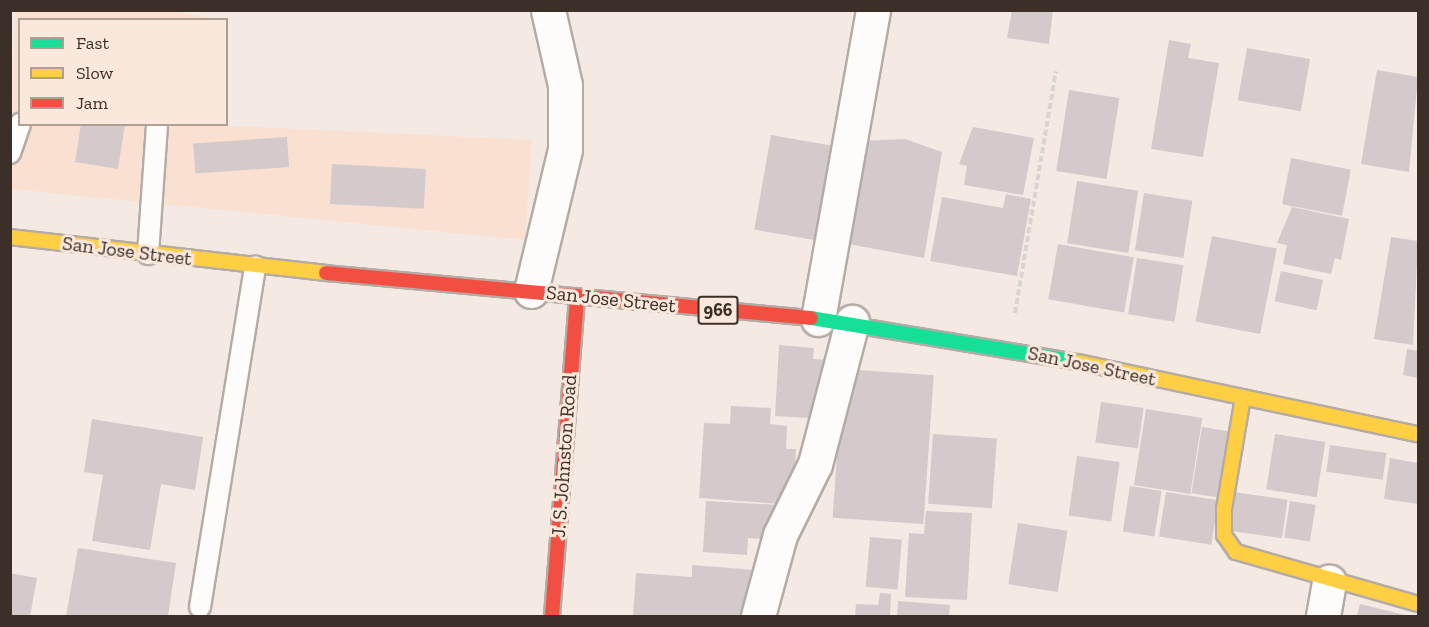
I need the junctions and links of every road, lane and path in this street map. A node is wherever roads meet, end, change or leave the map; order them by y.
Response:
1 (548, 10) edge
2 (873, 10) edge
3 (1056, 71) dead end
4 (19, 126) edge
5 (157, 126) edge
6 (10, 153) edge
7 (10, 237) edge
8 (148, 254) junction
9 (255, 266) junction
10 (531, 291) junction
11 (577, 296) junction
12 (818, 319) junction
13 (852, 322) junction
14 (1009, 348) junction
15 (1243, 397) junction
16 (1419, 434) edge
17 (1329, 582) junction
18 (1419, 604) edge
19 (200, 607) dead end
20 (552, 616) edge
21 (758, 616) edge
22 (1323, 616) edge

1 - 10 street
2 - 12 street
3 - 14 path
4 - 6 lane
5 - 8 lane
7 - 8 main road, San Jose Street / 966
8 - 9 main road, San Jose Street / 966
9 - 10 main road, San Jose Street / 966
9 - 19 lane
10 - 11 main road, San Jose Street / 966
11 - 12 main road, San Jose Street / 966
11 - 20 main road, J. S. Johnston Road
12 - 13 main road, San Jose Street / 966
13 - 14 main road, San Jose Street / 966
13 - 21 street
14 - 15 main road, San Jose Street / 966
15 - 16 main road, San Jose Street / 966
15 - 17 main road
17 - 18 main road
17 - 22 street

